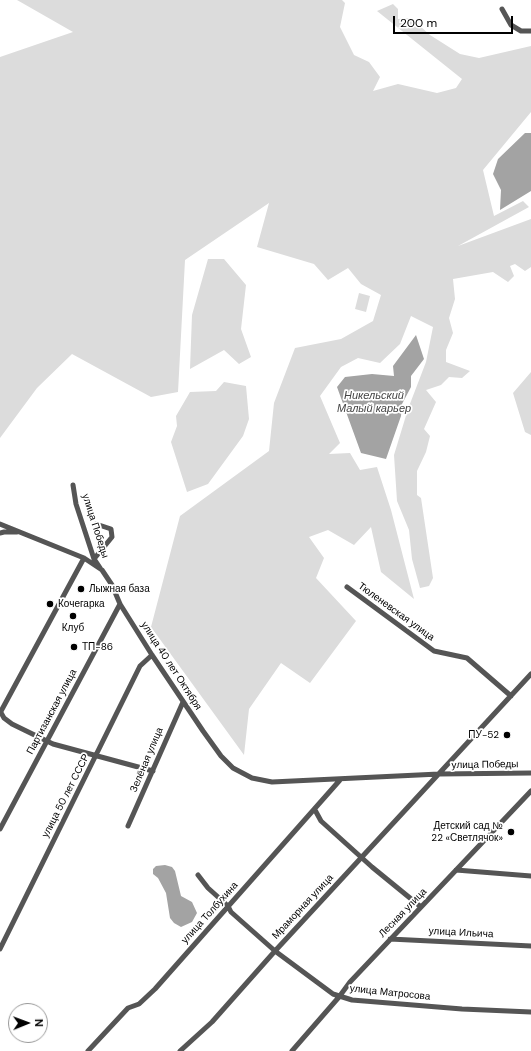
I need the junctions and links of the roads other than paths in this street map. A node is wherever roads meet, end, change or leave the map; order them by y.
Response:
1 (502, 9) dead end
2 (531, 32) edge
3 (74, 485) dead end
4 (0, 524) edge
5 (96, 524) dead end
6 (20, 532) junction
7 (0, 533) edge
8 (84, 558) junction
9 (94, 559) junction
10 (102, 570) junction
11 (347, 587) dead end
12 (120, 604) junction
13 (152, 655) junction
14 (531, 674) edge
15 (512, 696) junction
16 (183, 702) junction
17 (0, 712) edge
18 (47, 741) junction
19 (97, 754) junction
20 (153, 771) junction
21 (531, 773) edge
22 (439, 774) junction
23 (340, 780) junction
24 (531, 791) edge
25 (315, 810) junction
26 (128, 826) dead end
27 (0, 829) edge
28 (362, 857) junction
29 (456, 870) junction
30 (198, 875) dead end
31 (531, 876) edge
32 (228, 906) junction
33 (421, 907) junction
34 (390, 939) junction
35 (531, 946) edge
36 (0, 949) edge
37 (274, 951) junction
38 (340, 997) junction
39 (531, 1012) edge
40 (88, 1051) edge
41 (180, 1051) edge
42 (292, 1051) edge

1 - 2 street
3 - 9 street, улица Победы
4 - 6 street, улица 40 лет Октября
5 - 9 street
6 - 7 street
6 - 8 street, улица 40 лет Октября
8 - 10 street, улица 40 лет Октября
8 - 17 street
9 - 10 street, улица Победы
10 - 12 street, улица 40 лет Октября
11 - 15 street, Тюленевская улица
12 - 13 street, улица 40 лет Октября
12 - 18 street, Партизанская улица
13 - 16 street, улица 40 лет Октября
13 - 19 street, улица 50 лет СССР
14 - 15 street, Мраморная улица
15 - 22 street, Мраморная улица
16 - 20 street, Зелёная улица
16 - 23 street, улица 40 лет Октября
17 - 18 street
18 - 19 street
18 - 27 street, Партизанская улица
19 - 20 street
19 - 36 street, улица 50 лет СССР
20 - 26 street, Зелёная улица
21 - 22 street, улица Победы
22 - 23 street, улица 40 лет Октября
22 - 28 street, Мраморная улица
23 - 25 street, улица Толбухина
24 - 29 street, Лесная улица
25 - 28 street
25 - 32 street, улица Толбухина
28 - 33 street
28 - 37 street, Мраморная улица
29 - 31 street
29 - 33 street, Лесная улица
30 - 32 street, улица Матросова
32 - 37 street, улица Матросова
32 - 40 street, улица Толбухина
33 - 34 street, Лесная улица
34 - 35 street, улица Ильича
34 - 38 street, Лесная улица
37 - 38 street, улица Матросова
37 - 41 street, Мраморная улица
38 - 39 street, улица Матросова
38 - 42 street, Лесная улица

